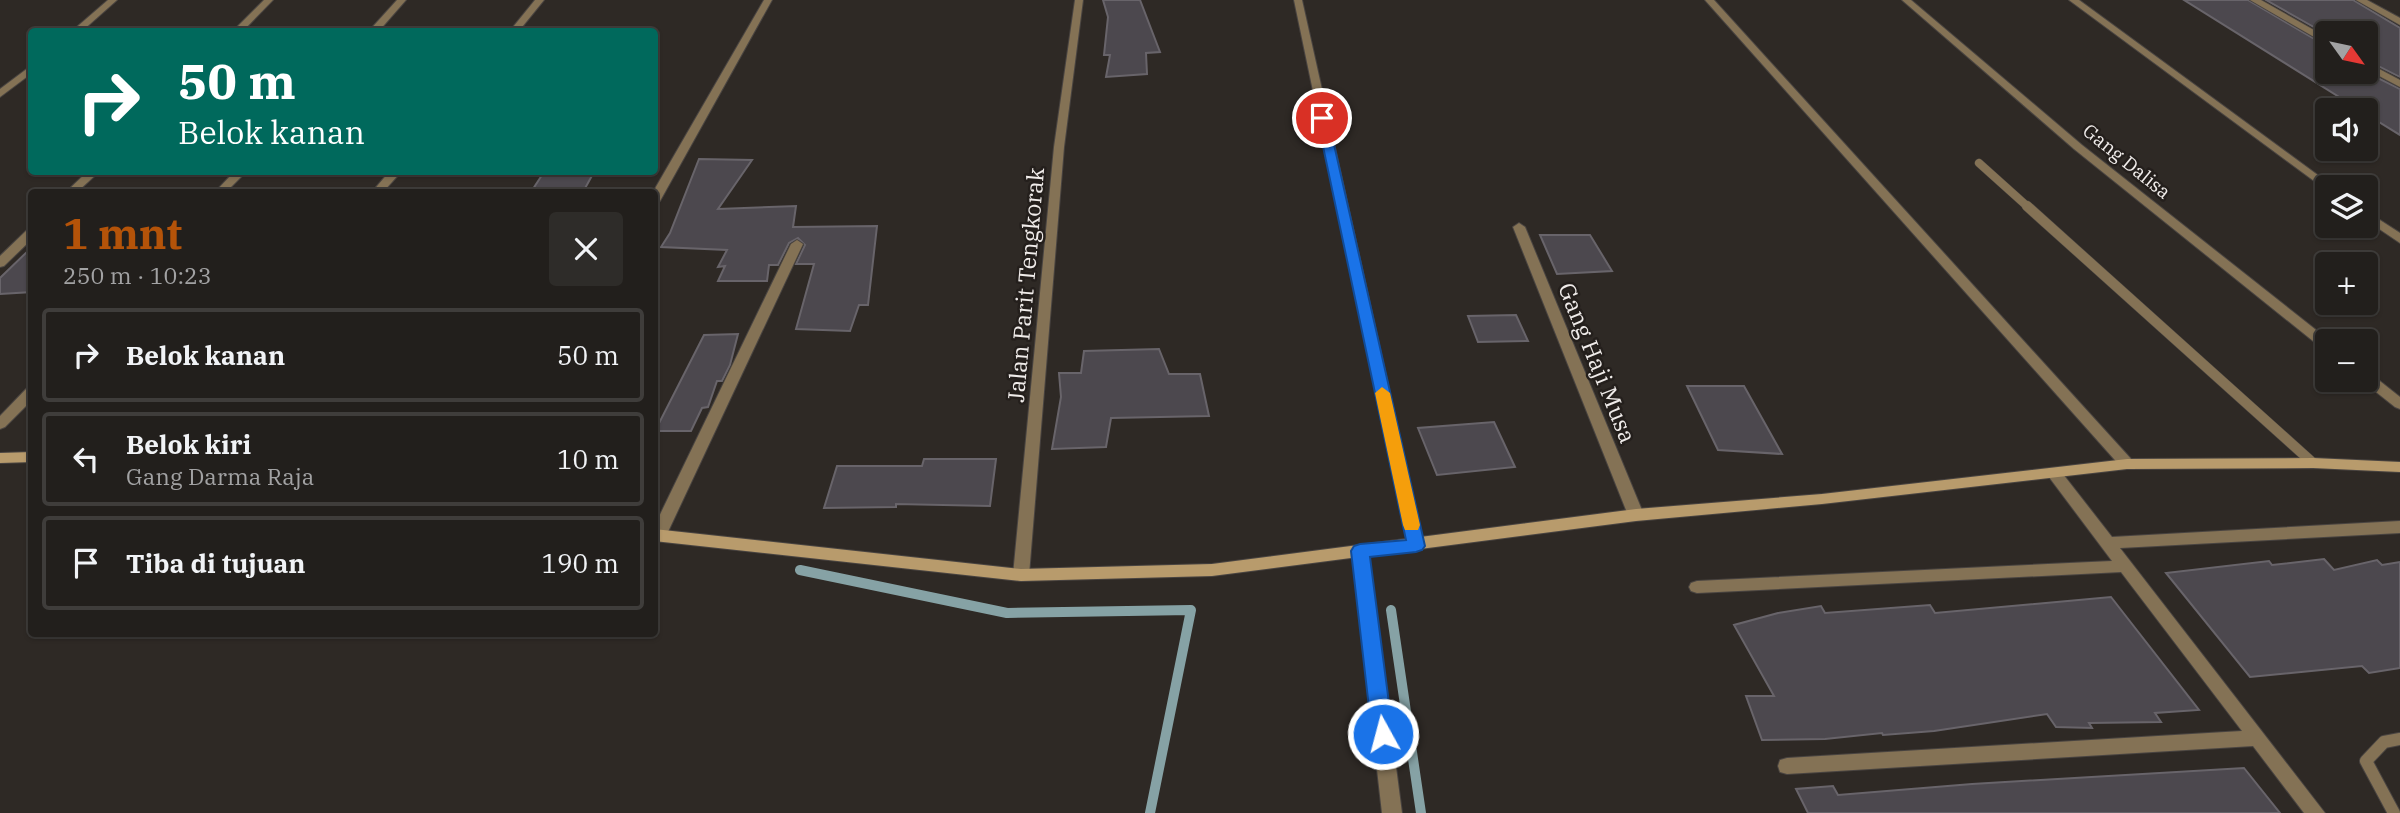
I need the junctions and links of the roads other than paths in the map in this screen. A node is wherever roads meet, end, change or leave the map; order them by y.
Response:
1 (113, 0) edge
2 (270, 0) edge
3 (402, 0) edge
4 (540, 0) edge
5 (768, 0) edge
6 (1079, 0) edge
7 (1297, 0) edge
8 (1709, 0) edge
9 (1906, 0) edge
10 (2073, 0) edge
11 (2254, 0) edge
12 (2360, 0) edge
13 (2400, 22) edge
14 (80, 28) edge
15 (240, 28) edge
16 (376, 28) edge
17 (516, 28) edge
18 (2315, 35) edge
19 (28, 71) edge
20 (2378, 72) edge
21 (2400, 84) edge
22 (0, 94) edge
23 (1979, 163) dead end
24 (90, 175) edge
25 (237, 175) edge
26 (392, 175) edge
27 (2315, 177) edge
28 (74, 189) edge
29 (223, 189) edge
30 (380, 189) edge
31 (658, 194) edge
32 (2378, 223) edge
33 (1519, 227) dead end
34 (28, 236) edge
35 (2400, 239) edge
36 (797, 244) dead end
37 (0, 263) edge
38 (2315, 336) edge
39 (2378, 387) edge
40 (28, 395) edge
41 (2400, 404) edge
42 (0, 424) edge
43 (28, 457) edge
44 (0, 458) edge
45 (2313, 463) junction
46 (2127, 464) junction
47 (2400, 467) edge
48 (2054, 473) junction
49 (1636, 515) junction
50 (2400, 527) edge
51 (658, 532) edge
52 (658, 536) edge
53 (2107, 543) junction
54 (1416, 546) junction
55 (1360, 551) junction
56 (2125, 566) junction
57 (1021, 575) junction
58 (1697, 587) dead end
59 (2258, 738) junction
60 (2400, 740) edge
61 (1787, 766) dead end
62 (1392, 813) edge
63 (2315, 813) edge
64 (2394, 813) edge

1 - 14 street
2 - 15 street
3 - 16 street
4 - 17 street
5 - 31 street
6 - 57 street, Jalan Parit Tengkorak
7 - 54 street
8 - 46 street
9 - 38 street, Gang Dalisa
10 - 27 street
11 - 18 street
12 - 13 street
19 - 22 street
20 - 21 street
23 - 45 lane
24 - 28 street
25 - 29 street
26 - 30 street
32 - 35 street
33 - 49 street, Gang Haji Musa
34 - 37 street
36 - 51 street
39 - 41 street
40 - 42 street
43 - 44 main road
45 - 46 main road
45 - 47 main road
46 - 48 main road
48 - 49 main road
48 - 53 street
49 - 54 main road
50 - 53 street
52 - 57 main road
53 - 56 street
54 - 55 main road
55 - 57 main road
55 - 62 street
56 - 58 street
56 - 59 street
59 - 61 street
59 - 63 street
60 - 64 lane

